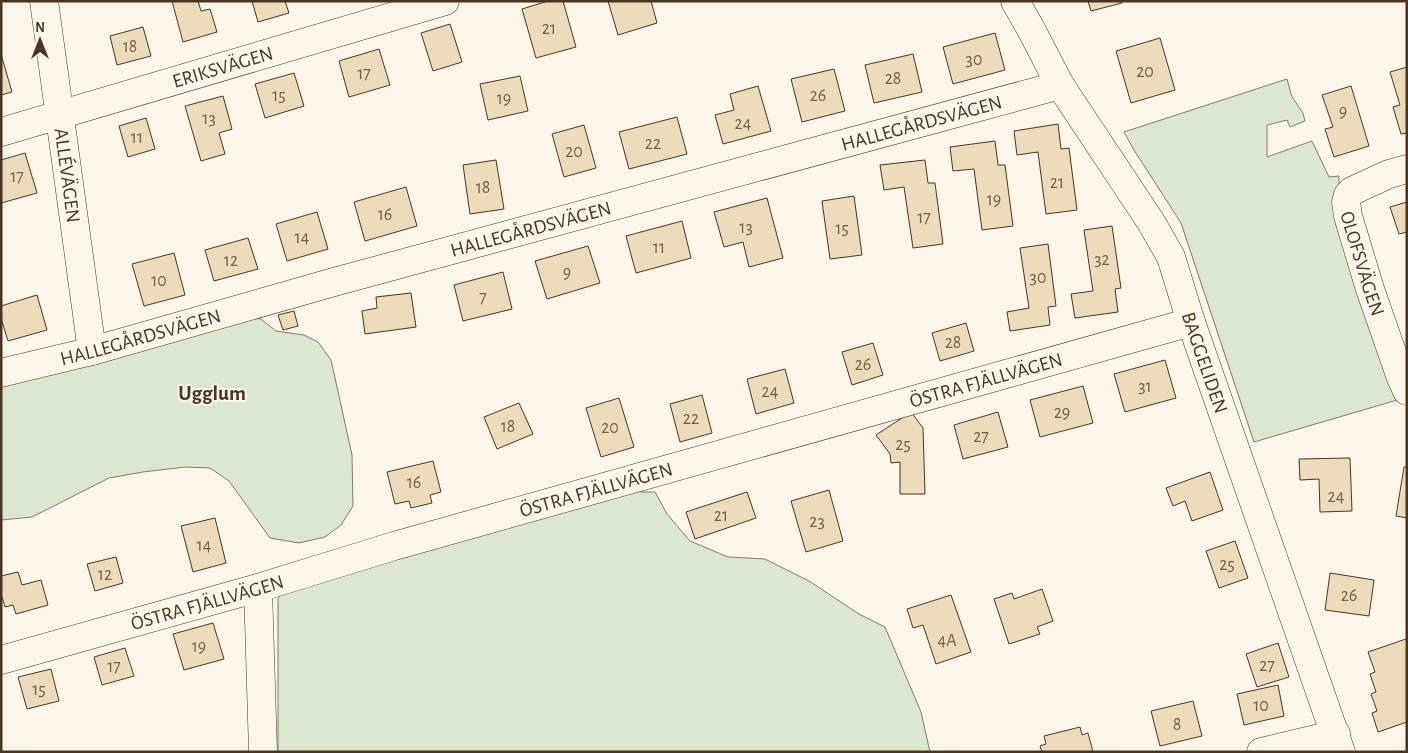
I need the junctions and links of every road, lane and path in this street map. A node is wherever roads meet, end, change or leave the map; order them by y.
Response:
1 (44, 1) edge
2 (445, 1) edge
3 (1014, 1) edge
4 (1060, 85) junction
5 (60, 114) junction
6 (1, 132) edge
7 (1407, 169) edge
8 (1191, 322) junction
9 (92, 351) junction
10 (1, 373) edge
11 (1407, 391) edge
12 (258, 588) junction
13 (1, 660) edge
14 (1338, 743) edge
15 (263, 752) edge
16 (1261, 752) edge

1 - 5 street, ALLÉVÄGEN
2 - 5 street, ERIKSVÄGEN
3 - 4 street, BAGGELIDEN
4 - 8 street, BAGGELIDEN
4 - 9 street, HALLEGÅRDSVÄGEN
5 - 6 street, ERIKSVÄGEN
5 - 9 street, ALLÉVÄGEN
7 - 11 street, OLOFSVÄGEN
8 - 12 street, ÖSTRA FJÄLLVÄGEN
8 - 14 street, BAGGELIDEN
9 - 10 street, HALLEGÅRDSVÄGEN
12 - 13 street, ÖSTRA FJÄLLVÄGEN
12 - 15 street
14 - 16 street

